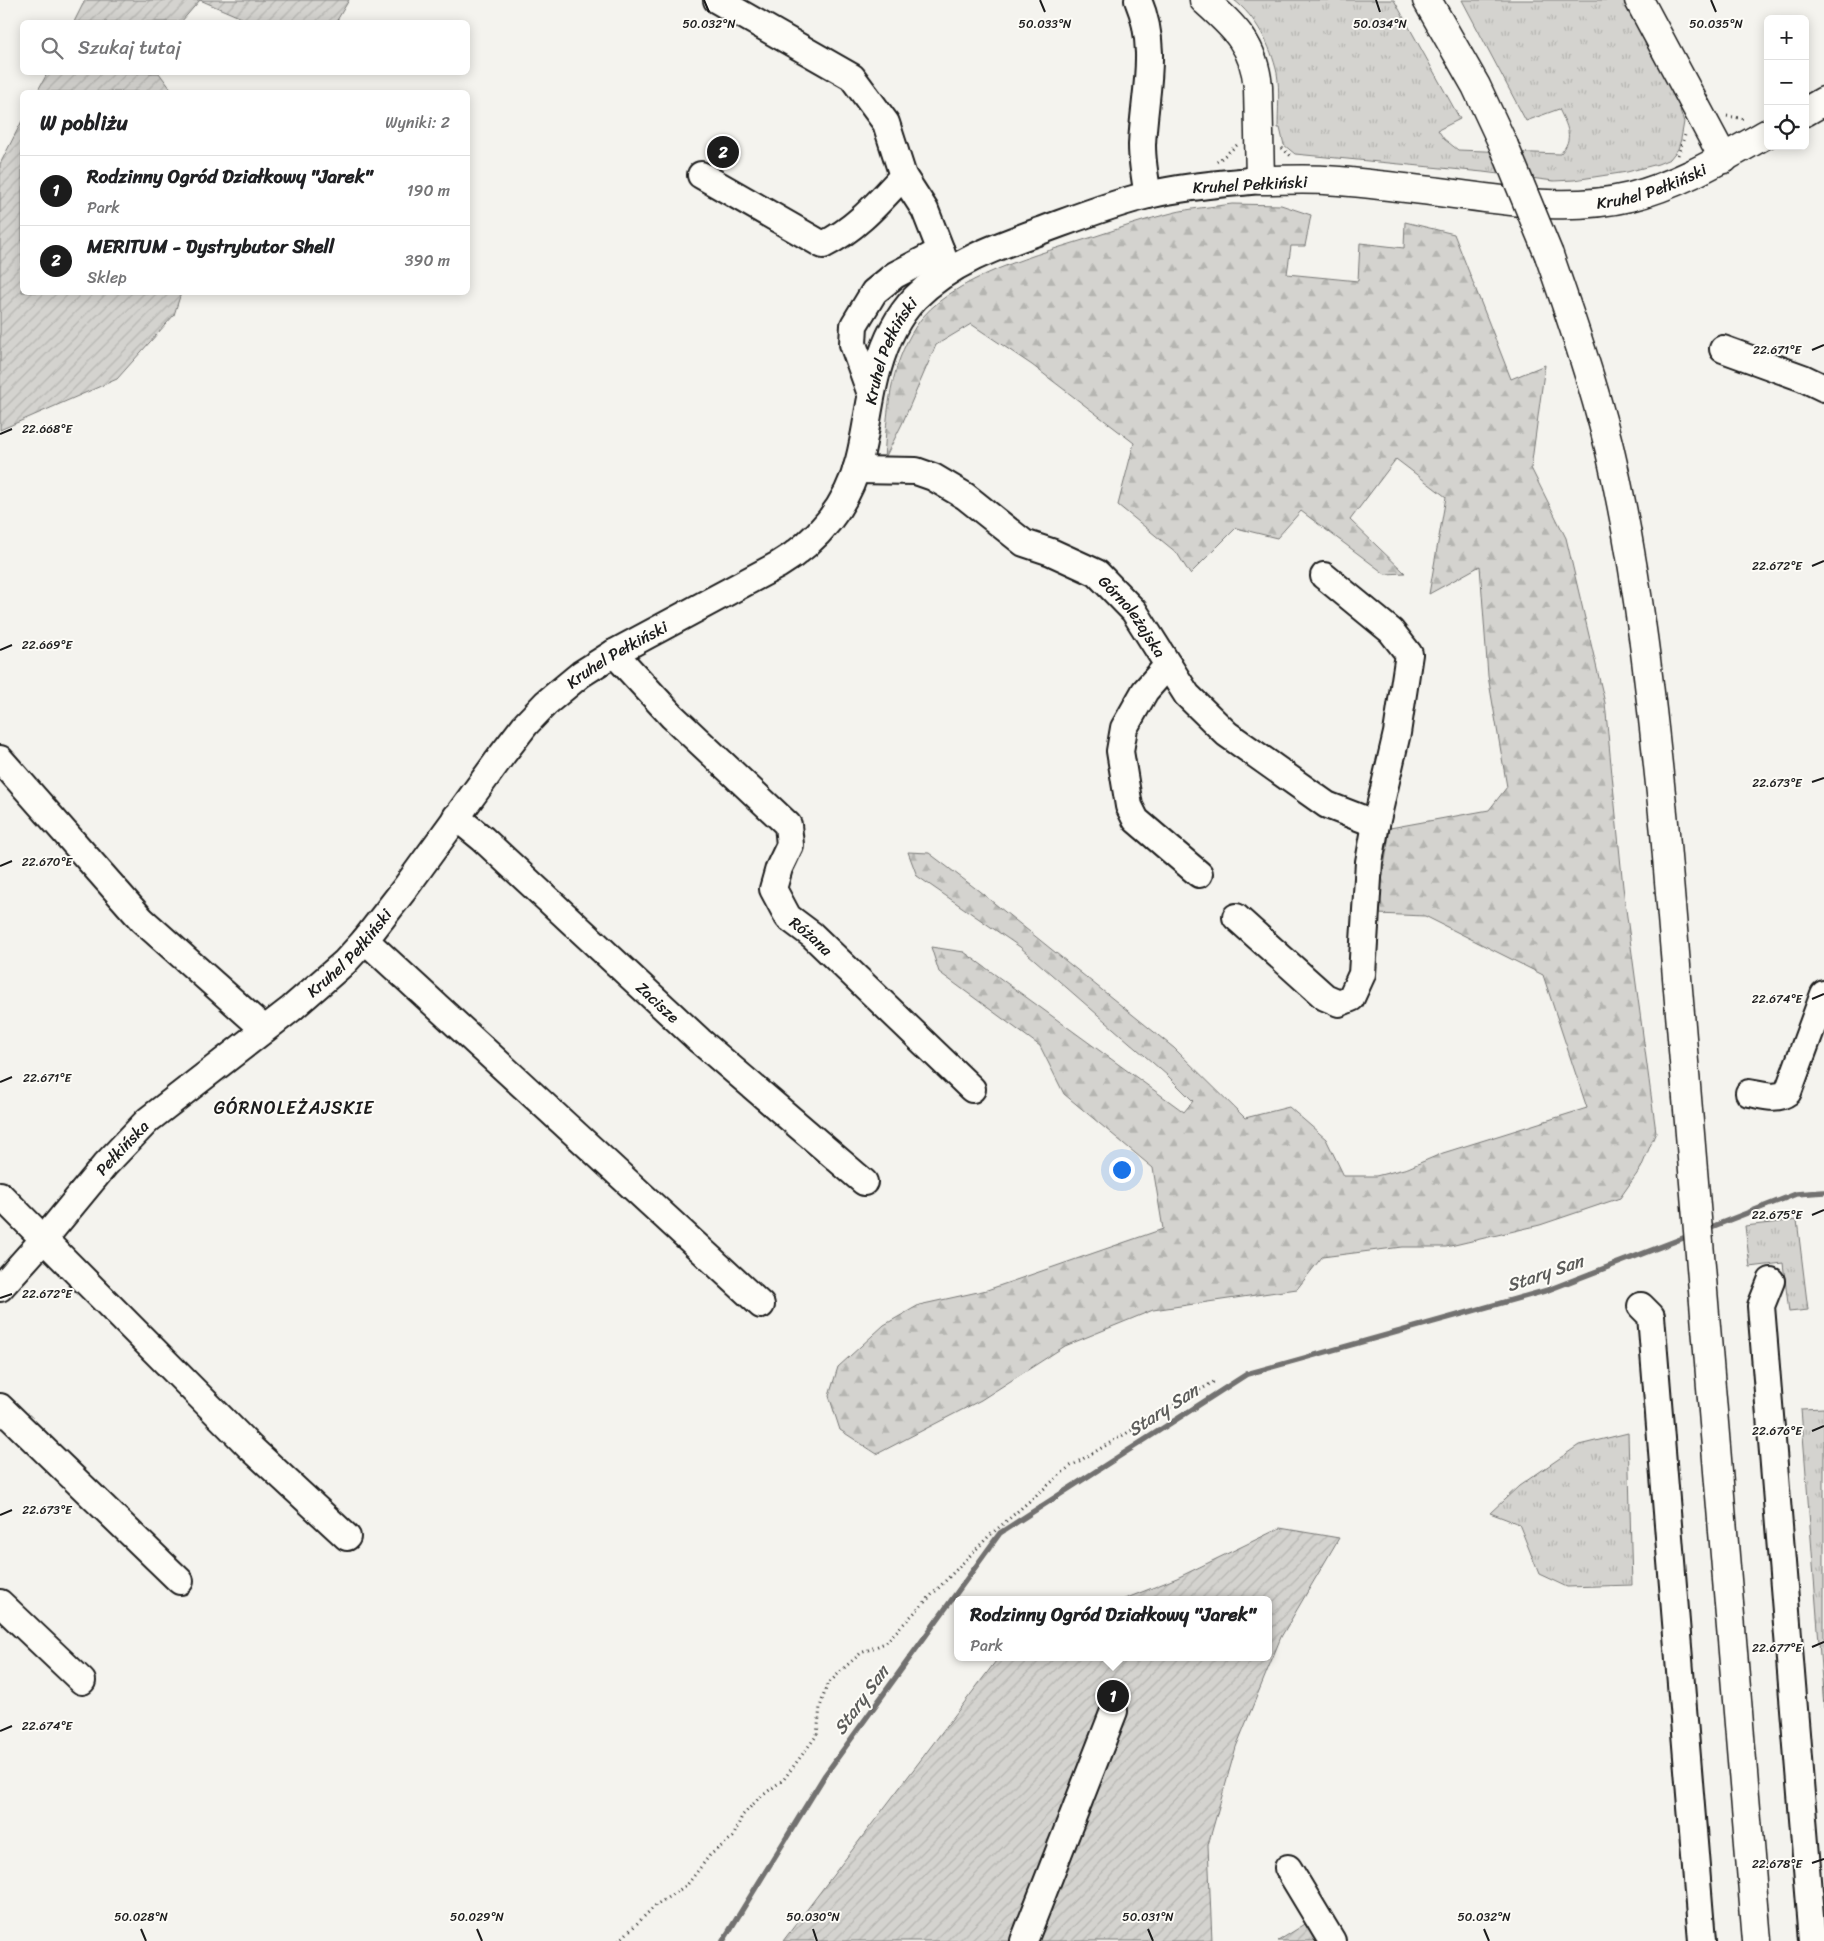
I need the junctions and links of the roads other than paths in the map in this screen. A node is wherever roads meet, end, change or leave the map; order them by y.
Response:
1 (717, 0) edge
2 (1138, 0) edge
3 (1204, 0) edge
4 (1428, 0) edge
5 (1639, 0) edge
6 (1824, 101) edge
7 (1809, 110) edge
8 (1764, 135) edge
9 (1724, 159) junction
10 (701, 175) dead end
11 (903, 176) junction
12 (1260, 180) junction
13 (1148, 195) junction
14 (944, 261) junction
15 (1723, 349) dead end
16 (1824, 388) edge
17 (872, 394) junction
18 (856, 470) junction
19 (1324, 576) dead end
20 (614, 653) junction
21 (1168, 665) junction
22 (0, 759) edge
23 (456, 817) junction
24 (1376, 824) junction
25 (1199, 874) dead end
26 (1236, 917) dead end
27 (365, 940) junction
28 (1824, 994) edge
29 (264, 1029) junction
30 (972, 1089) dead end
31 (1749, 1093) dead end
32 (864, 1182) dead end
33 (0, 1195) edge
34 (44, 1239) junction
35 (1771, 1281) dead end
36 (0, 1288) edge
37 (761, 1305) dead end
38 (1641, 1306) dead end
39 (0, 1407) edge
40 (347, 1537) dead end
41 (180, 1581) dead end
42 (0, 1603) edge
43 (82, 1681) dead end
44 (1114, 1711) dead end
45 (1288, 1868) dead end
46 (1024, 1941) edge
47 (1332, 1941) edge
48 (1702, 1941) edge
49 (1757, 1941) edge
50 (1813, 1941) edge

1 - 11 street
2 - 13 street
3 - 12 main road
4 - 49 main road, bridge
5 - 9 main road
6 - 7 main road
8 - 9 main road, Kruhel Pełkiński
9 - 12 main road, Kruhel Pełkiński
10 - 11 street
11 - 14 street
12 - 13 street, Kruhel Pełkiński
13 - 14 street, Kruhel Pełkiński
14 - 17 street, Kruhel Pełkiński
14 - 17 street
15 - 16 street
17 - 18 street, Kruhel Pełkiński
18 - 20 street, Kruhel Pełkiński
18 - 21 street, Górnoleżajska
19 - 24 street
20 - 23 street, Kruhel Pełkiński
20 - 30 street, Różana
21 - 24 street, Górnoleżajska
21 - 25 street
22 - 29 street
23 - 27 street, Kruhel Pełkiński
23 - 32 street, Zacisze
24 - 26 street
27 - 29 street, Kruhel Pełkiński
27 - 37 street
28 - 31 street
29 - 34 street, Pełkińska
33 - 34 street
34 - 36 street, Pełkińska
34 - 40 street
35 - 50 street
38 - 48 street
39 - 41 street
42 - 43 street
44 - 46 street
45 - 47 street

